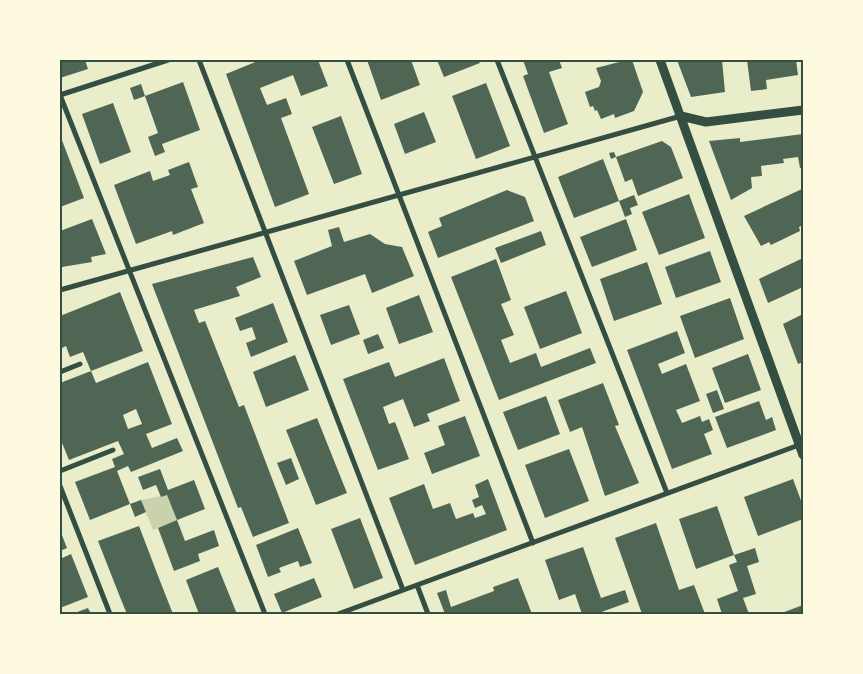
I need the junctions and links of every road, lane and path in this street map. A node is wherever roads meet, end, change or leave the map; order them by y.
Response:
1 (168, 60) edge
2 (199, 60) edge
3 (347, 60) edge
4 (497, 60) edge
5 (660, 60) edge
6 (60, 95) edge
7 (803, 110) edge
8 (681, 116) junction
9 (535, 158) junction
10 (399, 196) junction
11 (265, 233) junction
12 (129, 271) junction
13 (60, 290) edge
14 (80, 364) dead end
15 (60, 372) edge
16 (800, 445) junction
17 (113, 450) dead end
18 (803, 455) edge
19 (60, 471) edge
20 (60, 486) edge
21 (667, 494) junction
22 (533, 543) junction
23 (417, 585) junction
24 (403, 590) junction
25 (110, 614) edge
26 (265, 614) edge
27 (338, 614) edge
28 (428, 614) edge

1 - 6 street
2 - 11 street
3 - 10 street
4 - 9 street
5 - 8 street
6 - 12 street
7 - 8 street
8 - 9 street
8 - 16 street
9 - 10 street
9 - 21 street
10 - 11 street
10 - 22 street
11 - 12 street
11 - 24 street
12 - 13 street
12 - 26 street
14 - 15 street
16 - 18 street
16 - 21 street
17 - 19 street
20 - 25 street
21 - 22 street
22 - 23 street
23 - 24 street
23 - 28 street
24 - 27 street

